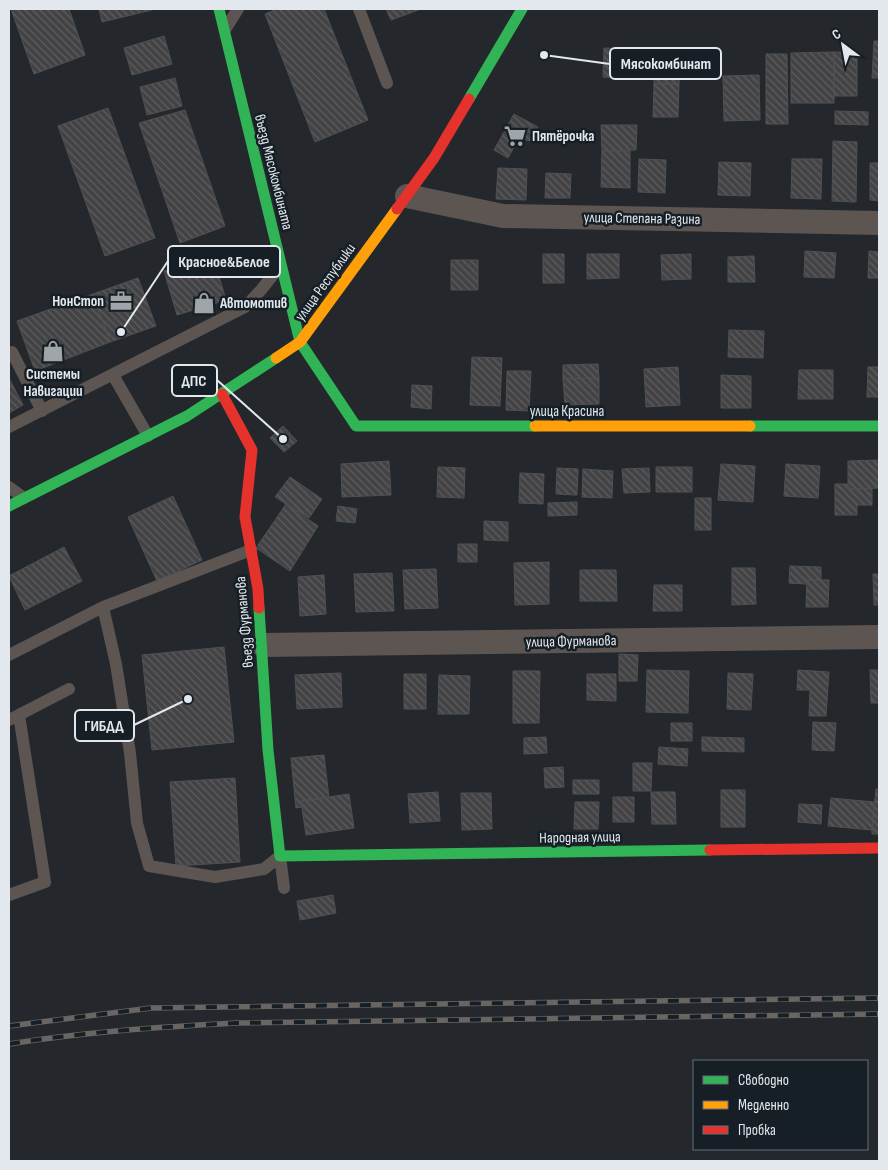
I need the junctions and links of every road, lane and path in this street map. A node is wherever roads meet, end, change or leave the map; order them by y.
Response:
1 (219, 9) edge
2 (238, 9) edge
3 (359, 9) edge
4 (522, 9) edge
5 (225, 30) junction
6 (387, 83) dead end
7 (407, 196) junction
8 (879, 222) edge
9 (281, 264) junction
10 (300, 342) junction
11 (12, 352) dead end
12 (113, 375) junction
13 (222, 394) junction
14 (42, 411) junction
15 (879, 426) edge
16 (9, 427) edge
17 (148, 436) junction
18 (9, 487) edge
19 (24, 498) junction
20 (9, 506) edge
21 (251, 550) junction
22 (103, 607) junction
23 (879, 637) edge
24 (262, 645) junction
25 (9, 655) edge
26 (69, 689) dead end
27 (14, 717) edge
28 (879, 848) edge
29 (280, 856) junction
30 (284, 888) dead end
31 (9, 895) edge

1 - 5 street, въезд Мясокомбината
2 - 5 lane
3 - 6 lane
4 - 7 street, улица Республики
5 - 9 street, въезд Мясокомбината
7 - 8 street, улица Степана Разина
7 - 10 street, улица Республики
9 - 10 street, въезд Мясокомбината
9 - 12 lane
10 - 13 street, улица Республики
10 - 15 street, улица Красина
11 - 14 lane
12 - 14 lane
12 - 17 lane
13 - 17 street, улица Республики
13 - 21 street, въезд Фурманова
14 - 16 lane
17 - 19 street, улица Республики
18 - 19 lane
19 - 20 street, улица Республики
21 - 22 lane
21 - 24 street, въезд Фурманова
22 - 25 lane
22 - 29 lane
23 - 24 street, улица Фурманова
24 - 29 street, въезд Фурманова
26 - 27 lane
27 - 31 lane
28 - 29 street, Народная улица
29 - 30 lane

